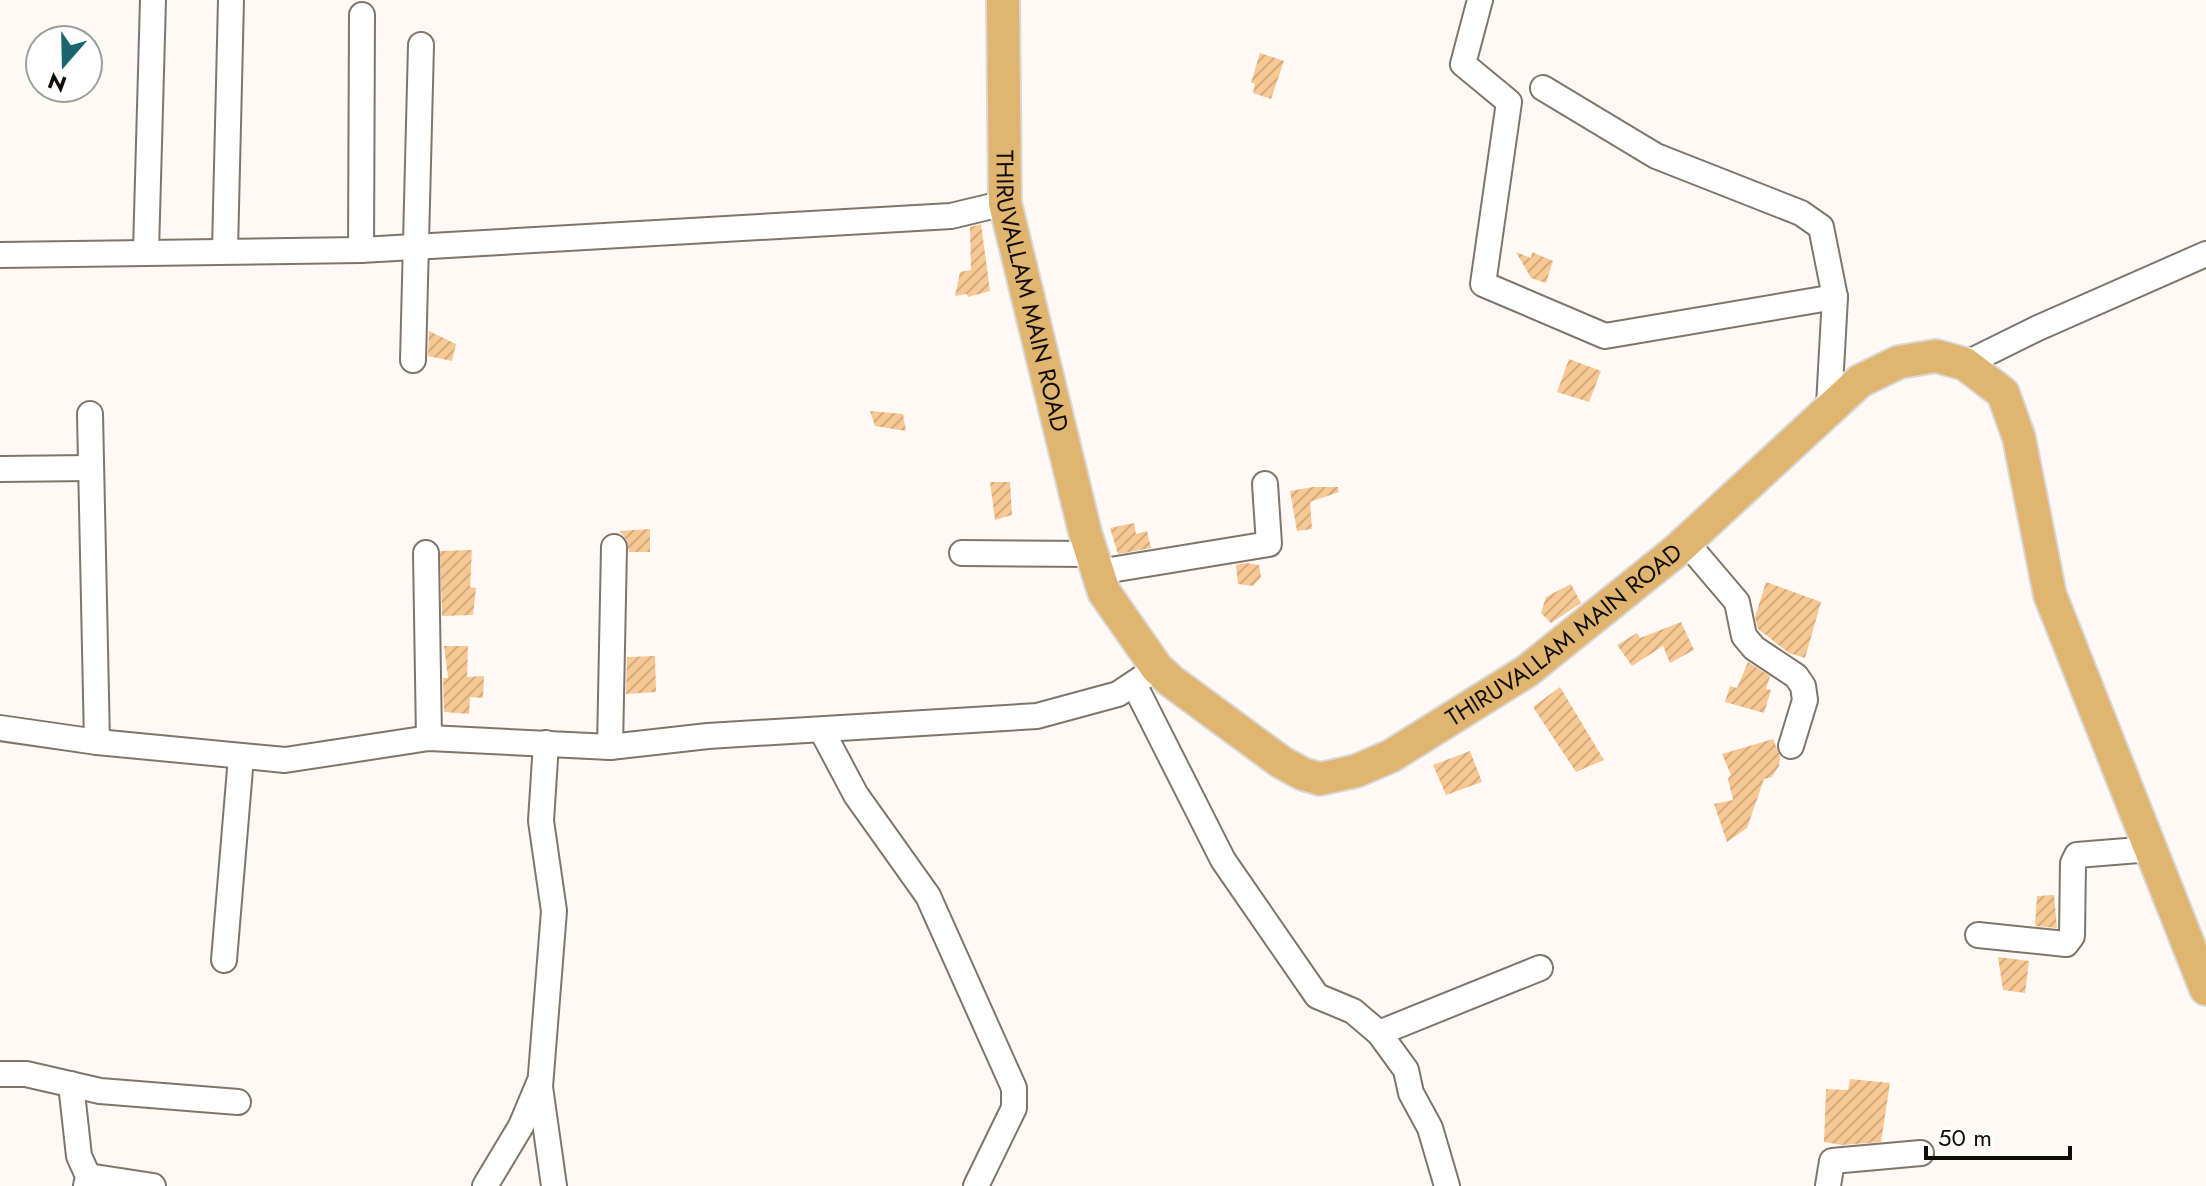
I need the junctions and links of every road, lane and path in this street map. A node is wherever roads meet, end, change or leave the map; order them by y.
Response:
1 (153, 0) edge
2 (231, 0) edge
3 (1003, 0) edge
4 (1480, 0) edge
5 (362, 15) dead end
6 (421, 45) dead end
7 (1543, 88) dead end
8 (1005, 203) junction
9 (416, 247) junction
10 (225, 250) junction
11 (361, 250) junction
12 (146, 251) junction
13 (2206, 254) edge
14 (0, 255) edge
15 (1835, 297) junction
16 (413, 360) dead end
17 (1965, 364) junction
18 (1829, 405) junction
19 (90, 414) dead end
20 (91, 468) junction
21 (0, 469) edge
22 (1265, 484) dead end
23 (1686, 542) junction
24 (614, 547) dead end
25 (426, 553) dead end
26 (962, 553) dead end
27 (1095, 563) junction
28 (1146, 677) junction
29 (0, 728) edge
30 (822, 731) junction
31 (429, 738) junction
32 (97, 742) junction
33 (546, 743) junction
34 (1791, 746) dead end
35 (610, 747) junction
36 (241, 757) junction
37 (2151, 849) junction
38 (1978, 935) dead end
39 (224, 960) dead end
40 (1540, 968) dead end
41 (2206, 989) edge
42 (1379, 1033) junction
43 (0, 1074) edge
44 (541, 1077) junction
45 (71, 1084) junction
46 (238, 1102) dead end
47 (1921, 1153) dead end
48 (87, 1181) edge
49 (153, 1186) edge
50 (485, 1186) edge
51 (554, 1186) edge
52 (976, 1186) edge
53 (1447, 1186) edge
54 (1828, 1186) edge

1 - 12 street
2 - 10 street
3 - 8 main road, THIRUVALLAM MAIN ROAD
4 - 15 street
5 - 11 street
6 - 9 street
7 - 15 street
8 - 9 street
8 - 27 main road, THIRUVALLAM MAIN ROAD
9 - 11 street
9 - 16 street
10 - 11 street
10 - 12 street
12 - 14 street
13 - 17 street
15 - 18 street
17 - 18 main road, THIRUVALLAM MAIN ROAD
17 - 37 main road, THIRUVALLAM MAIN ROAD
18 - 23 main road, THIRUVALLAM MAIN ROAD
19 - 20 street
20 - 21 street
20 - 32 street
22 - 27 street
23 - 28 main road, THIRUVALLAM MAIN ROAD
23 - 34 street
24 - 35 street
25 - 31 street
26 - 27 street
27 - 28 main road, THIRUVALLAM MAIN ROAD
28 - 30 street
28 - 42 street
29 - 32 street
30 - 35 street
30 - 52 street
31 - 33 street
31 - 36 street
32 - 36 street
33 - 35 street
33 - 44 street
36 - 39 street
37 - 38 street
37 - 41 main road, THIRUVALLAM MAIN ROAD
40 - 42 street
42 - 53 street
43 - 45 street
44 - 50 street
44 - 51 street
45 - 46 street
45 - 48 street
47 - 54 street
48 - 49 street

